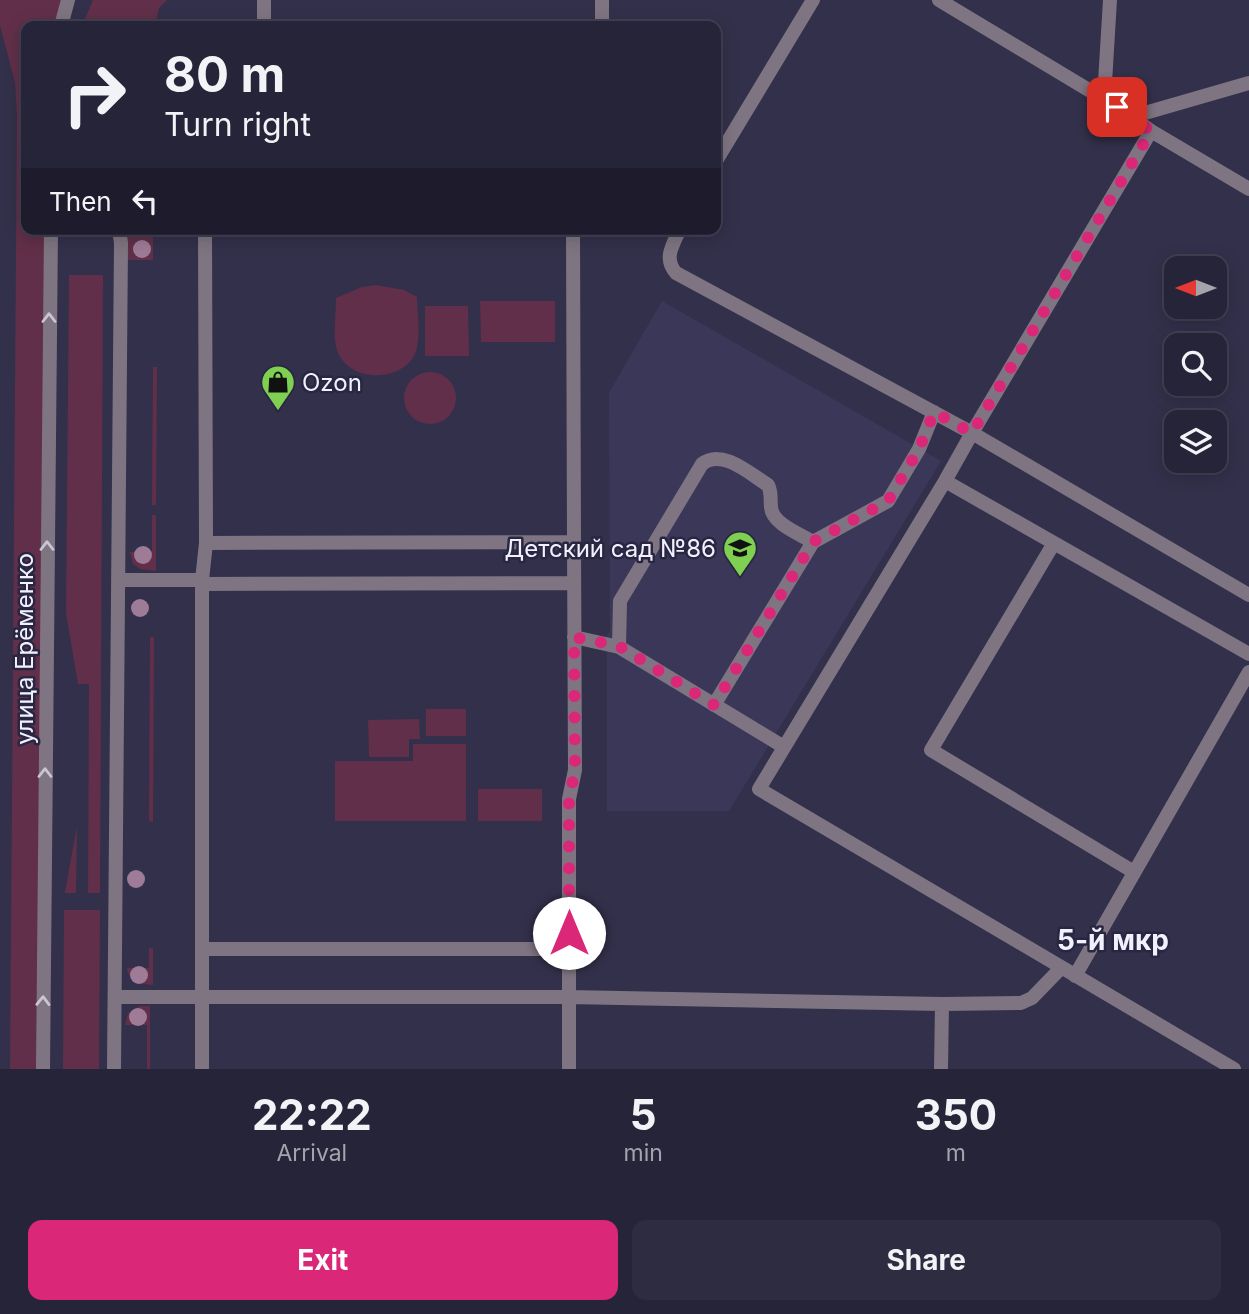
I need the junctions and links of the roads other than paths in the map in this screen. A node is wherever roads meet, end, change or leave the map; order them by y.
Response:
1 (68, 0) edge
2 (264, 0) edge
3 (602, 0) edge
4 (813, 0) edge
5 (939, 0) edge
6 (1110, 0) edge
7 (62, 21) edge
8 (264, 21) edge
9 (602, 21) edge
10 (1249, 83) edge
11 (1104, 99) junction
12 (1131, 117) junction
13 (1151, 131) junction
14 (721, 153) edge
15 (1249, 189) edge
16 (51, 235) edge
17 (120, 235) edge
18 (205, 235) edge
19 (573, 235) edge
20 (677, 235) edge
21 (934, 412) junction
22 (972, 433) junction
23 (945, 481) junction
24 (574, 542) junction
25 (813, 542) junction
26 (206, 543) junction
27 (1054, 543) junction
28 (118, 580) junction
29 (202, 582) junction
30 (574, 583) junction
31 (1249, 595) edge
32 (574, 637) junction
33 (619, 646) junction
34 (1249, 654) edge
35 (1249, 672) edge
36 (714, 705) junction
37 (784, 747) junction
38 (1135, 872) junction
39 (203, 949) junction
40 (569, 949) junction
41 (1061, 968) junction
42 (1075, 976) junction
43 (202, 997) junction
44 (568, 997) junction
45 (115, 998) junction
46 (942, 1004) junction
47 (43, 1069) edge
48 (114, 1069) edge
49 (202, 1069) edge
50 (569, 1069) edge
51 (941, 1069) edge
52 (1234, 1069) edge

1 - 7 street
2 - 8 street
3 - 9 street
4 - 14 street
5 - 11 street
6 - 11 street
10 - 12 street
11 - 12 street
12 - 13 street
13 - 15 street
13 - 22 street
47 -> 16 street, улица Ерёменко
17 - 28 street
18 - 26 street
19 - 24 street
20 - 21 street
21 - 22 street
21 - 25 street
22 - 23 street
22 - 31 street
23 - 27 street
23 - 37 street
24 - 26 street
24 - 30 street
25 - 33 street
25 - 36 street
26 - 29 street
27 - 34 street
27 - 38 street
28 - 29 street
28 - 45 street
29 - 30 street
29 - 39 street
30 - 32 street
32 - 33 street
32 - 40 street
33 - 36 street
35 - 38 street
36 - 37 street
37 - 41 street
38 - 42 street
39 - 40 street
39 - 43 street
40 - 44 street
41 - 42 street
41 - 46 street
42 - 52 street
43 - 44 street
43 - 45 street
43 - 49 street
44 - 46 street
44 - 50 street
45 - 48 street
46 - 51 street

